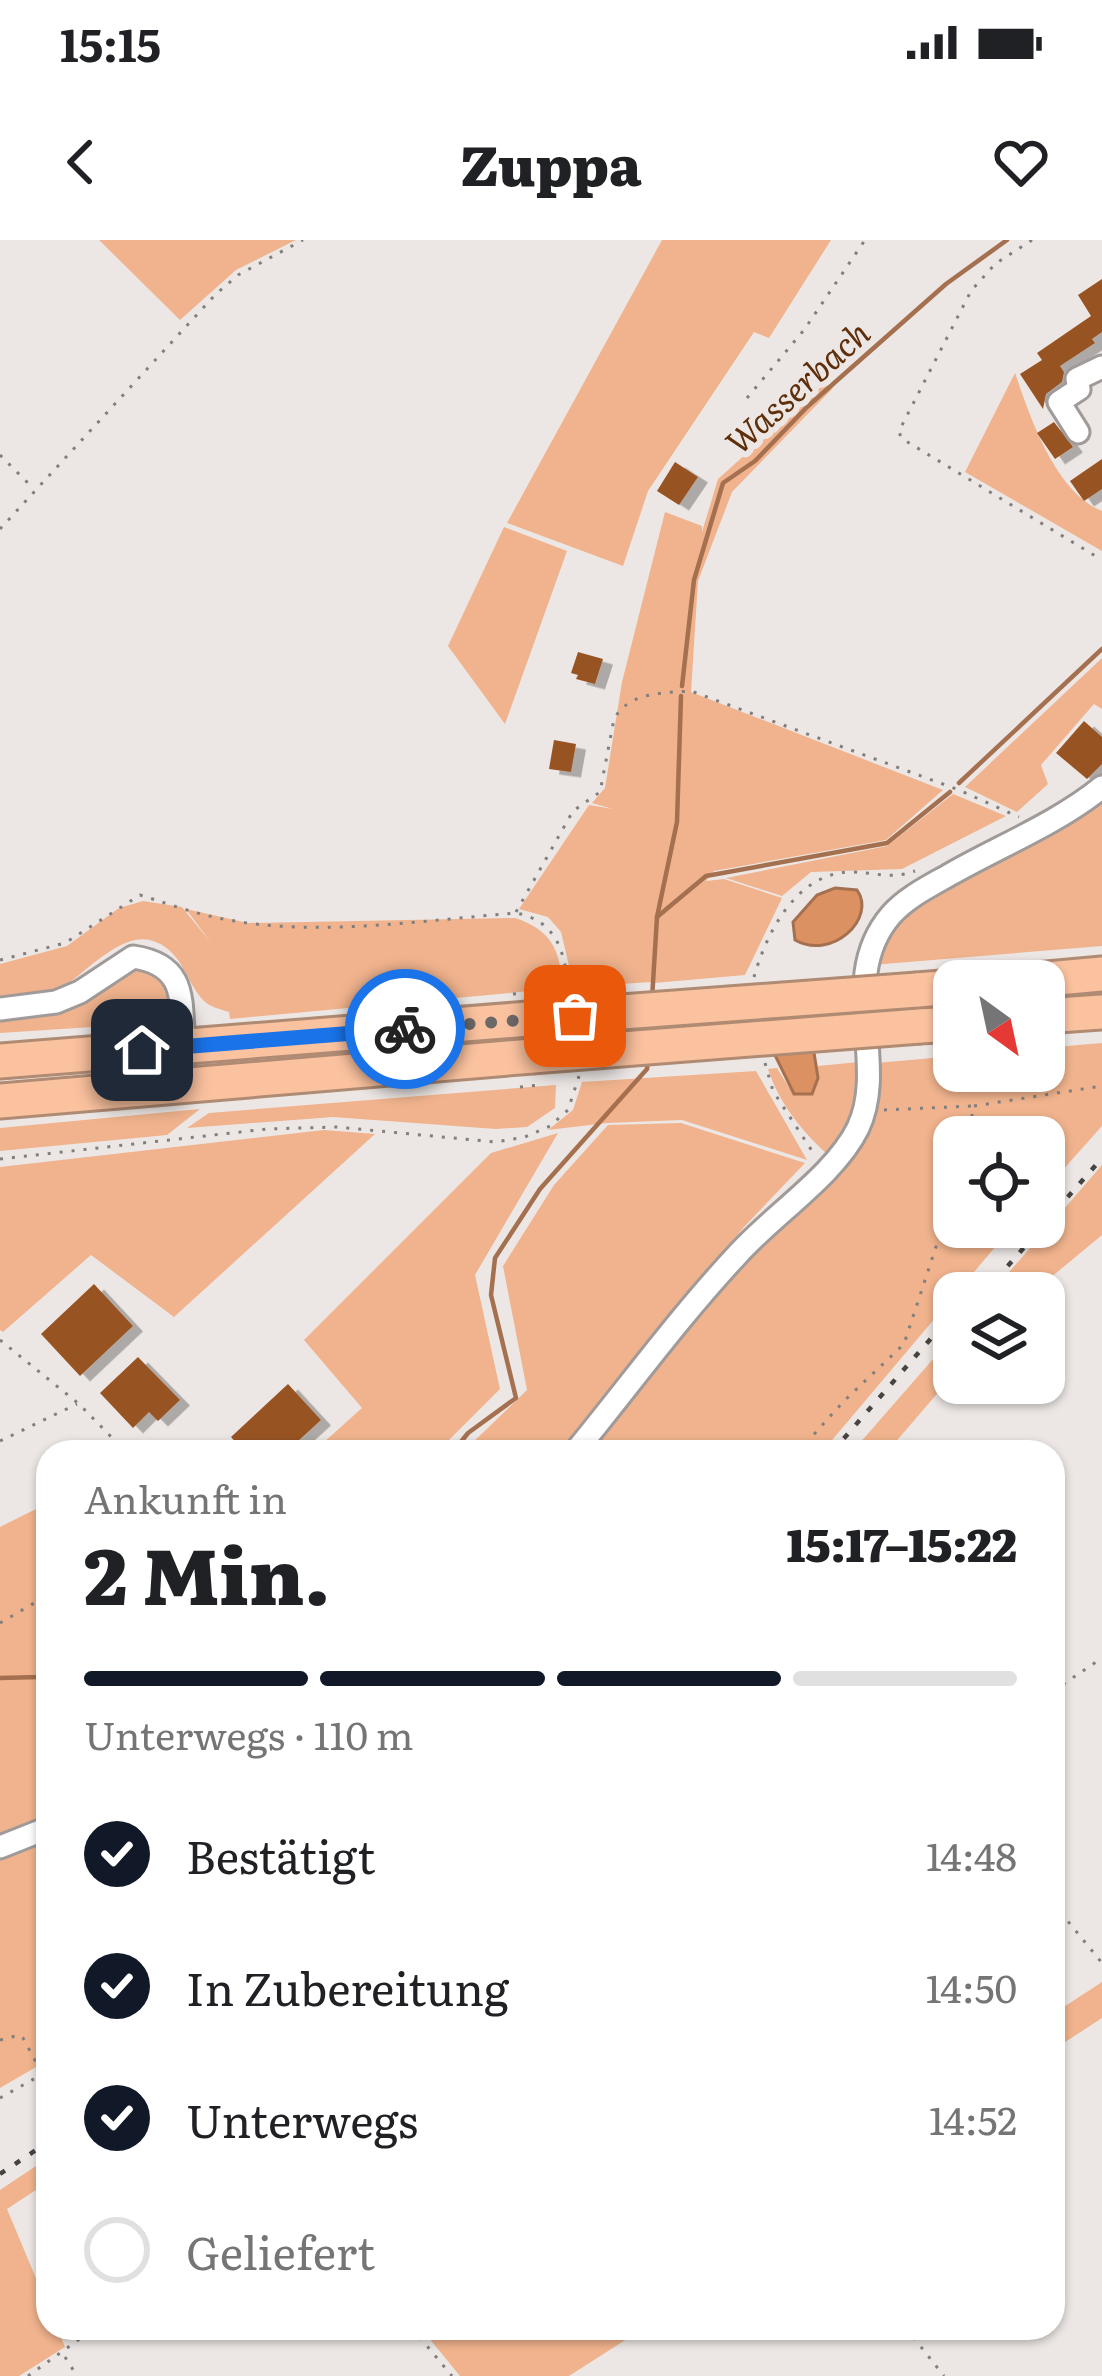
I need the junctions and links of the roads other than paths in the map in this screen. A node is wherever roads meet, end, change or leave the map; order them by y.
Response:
1 (1102, 367) edge
2 (1078, 431) dead end
3 (1102, 787) edge
4 (1102, 974) edge
5 (1065, 977) edge
6 (933, 989) edge
7 (0, 1010) edge
8 (1102, 1012) edge
9 (1065, 1015) edge
10 (933, 1026) edge
11 (184, 1048) junction
12 (0, 1061) edge
13 (0, 1101) edge
14 (585, 1440) edge
15 (36, 1833) edge
16 (0, 1847) edge

1 - 2 street
3 - 14 street
4 - 5 highway
6 - 11 highway, bridge
7 - 11 street
8 - 9 highway
10 - 13 highway, bridge
11 - 12 highway
15 - 16 street

